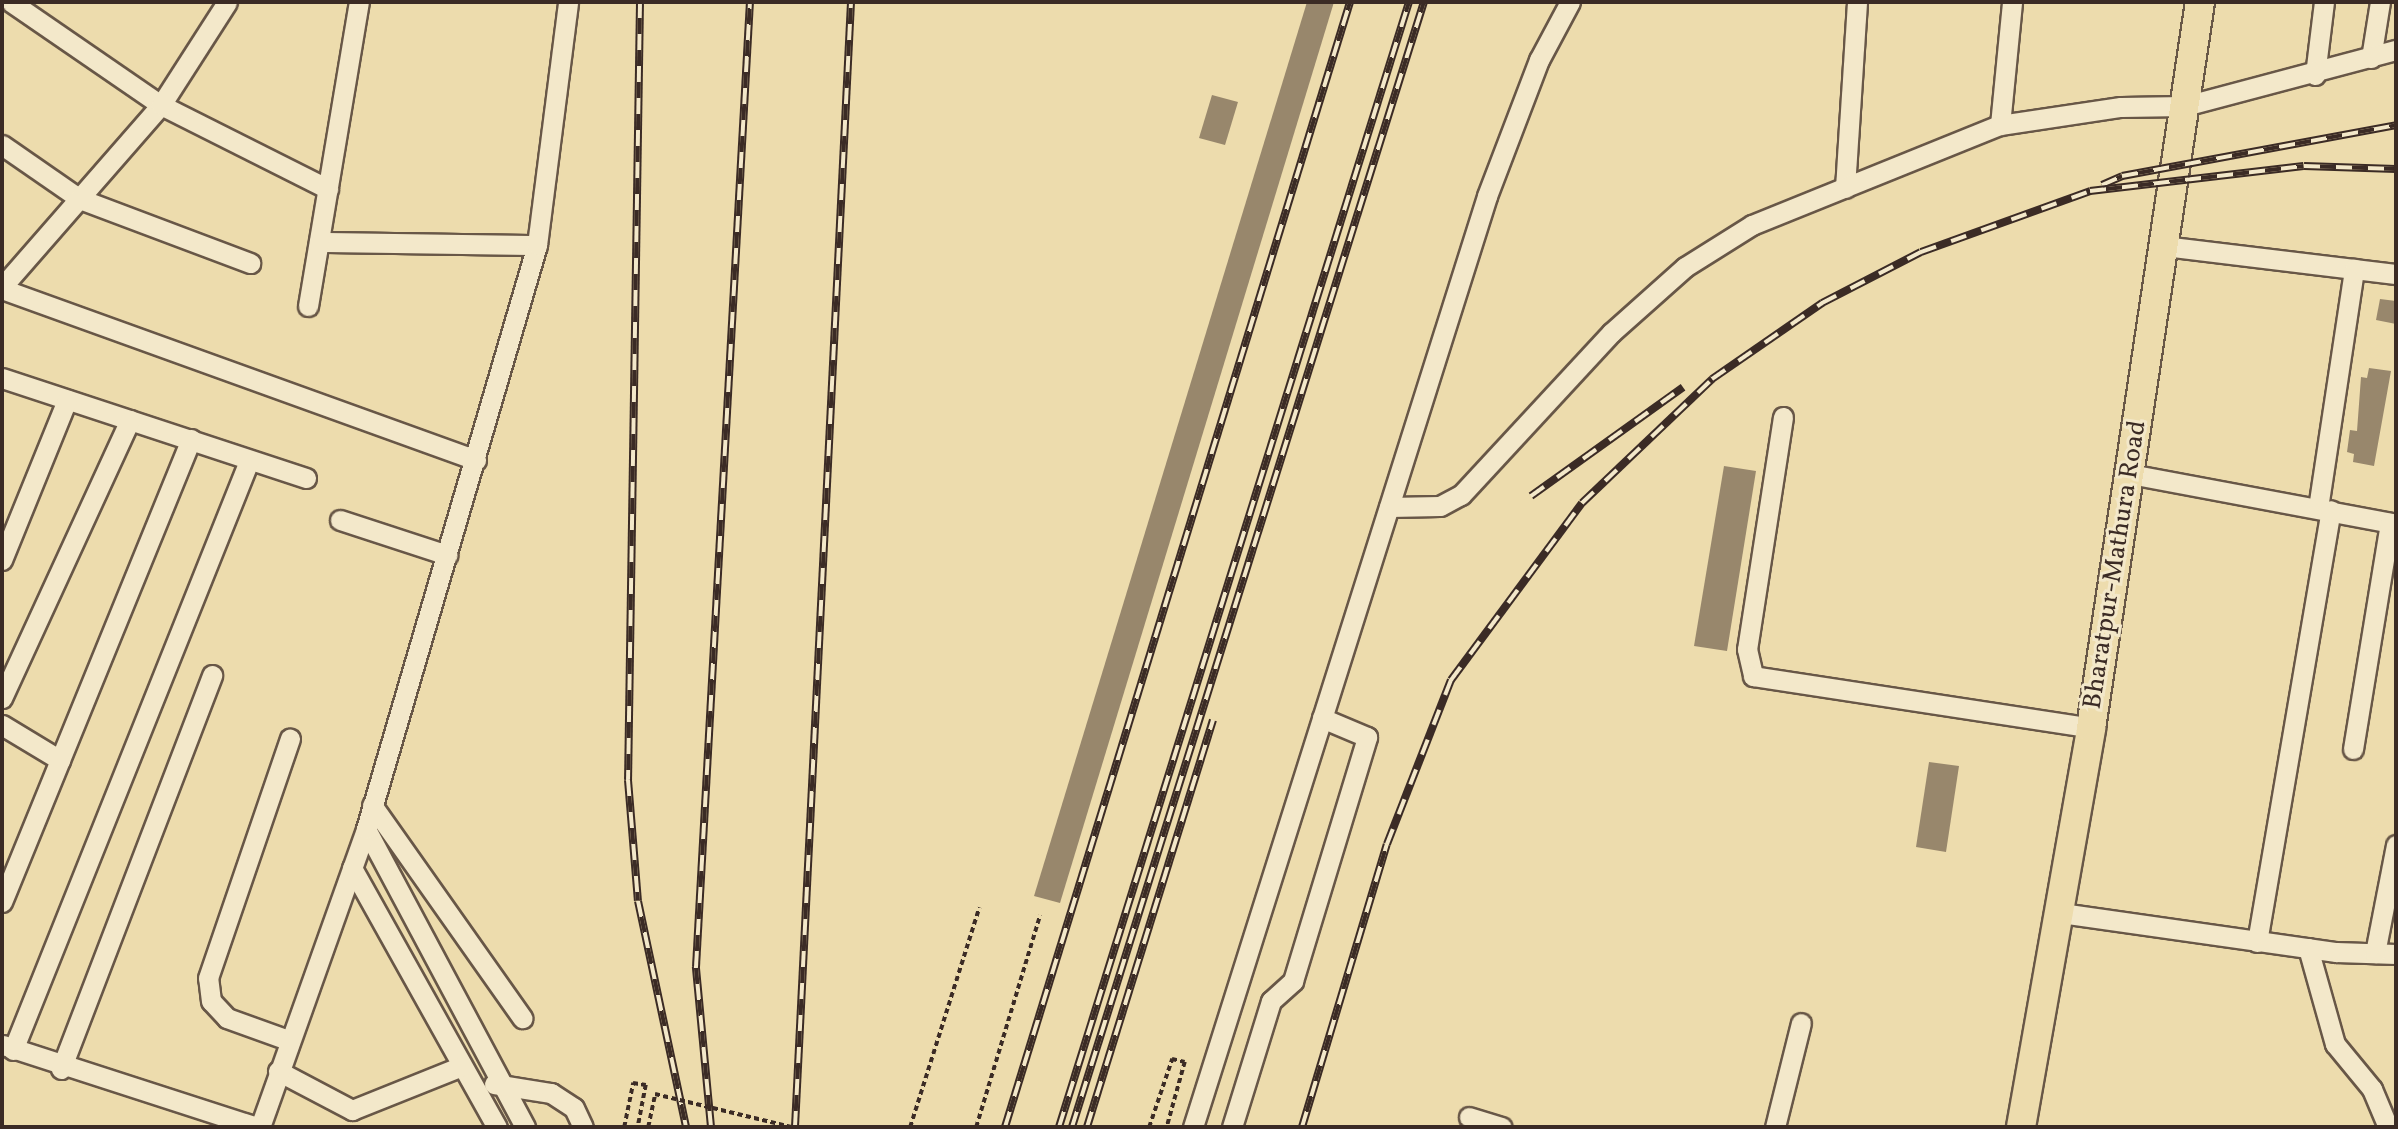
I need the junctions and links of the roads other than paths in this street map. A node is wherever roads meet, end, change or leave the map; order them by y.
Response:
1 (11, 2) edge
2 (227, 2) edge
3 (359, 2) edge
4 (568, 2) edge
5 (1570, 2) edge
6 (1857, 2) edge
7 (2012, 2) edge
8 (2200, 2) edge
9 (2324, 2) edge
10 (2380, 2) edge
11 (2396, 50) edge
12 (2371, 58) junction
13 (2315, 75) junction
14 (160, 105) junction
15 (2185, 106) junction
16 (2000, 125) junction
17 (2, 145) edge
18 (1845, 188) junction
19 (328, 189) junction
20 (80, 199) junction
21 (319, 242) junction
22 (537, 245) junction
23 (2164, 246) junction
24 (250, 263) dead end
25 (2354, 269) junction
26 (2396, 274) edge
27 (2, 288) edge
28 (308, 306) dead end
29 (2, 378) edge
30 (67, 400) junction
31 (1783, 417) dead end
32 (130, 420) junction
33 (191, 439) junction
34 (476, 460) junction
35 (250, 461) junction
36 (2130, 474) junction
37 (306, 478) dead end
38 (1389, 507) junction
39 (2324, 509) junction
40 (340, 520) dead end
41 (2393, 523) edge
42 (446, 555) junction
43 (2, 561) edge
44 (212, 675) dead end
45 (2, 698) edge
46 (1322, 718) junction
47 (2, 725) edge
48 (2091, 728) junction
49 (290, 738) dead end
50 (2353, 749) dead end
51 (60, 760) junction
52 (372, 805) junction
53 (366, 829) junction
54 (2396, 845) edge
55 (352, 868) junction
56 (2, 902) edge
57 (2062, 913) junction
58 (2257, 942) junction
59 (2308, 948) junction
60 (2375, 953) junction
61 (2396, 954) edge
62 (522, 1018) dead end
63 (1801, 1023) dead end
64 (288, 1040) junction
65 (7, 1047) edge
66 (462, 1066) junction
67 (61, 1069) junction
68 (278, 1071) junction
69 (501, 1081) junction
70 (477, 1092) junction
71 (1469, 1117) dead end
72 (259, 1127) edge
73 (497, 1127) edge
74 (525, 1127) edge
75 (583, 1127) edge
76 (1194, 1127) edge
77 (1232, 1127) edge
78 (1502, 1127) edge
79 (1774, 1127) edge
80 (2021, 1127) edge
81 (2388, 1127) edge

1 - 14 street
2 - 14 street
3 - 19 street
4 - 22 street
5 - 38 street
6 - 18 street
7 - 16 street
8 - 15 highway, Bharatpur-Mathura Road
9 - 13 street
10 - 12 street
11 - 12 street
12 - 13 street
13 - 15 street
14 - 19 street
14 - 20 street
15 - 16 street
15 - 23 highway, Bharatpur-Mathura Road
16 - 18 street
17 - 20 street
18 - 38 street
19 - 21 street
20 - 24 street
20 - 27 street
21 - 22 street
21 - 28 street
22 - 34 street
23 - 25 street
23 - 36 highway, Bharatpur-Mathura Road
25 - 26 street
25 - 39 street
27 - 34 street
29 - 30 street
30 - 32 street
30 - 43 street
31 - 48 street
32 - 33 street
32 - 45 street
33 - 35 street
33 - 51 street
34 - 42 street
35 - 37 street
35 - 65 street
36 - 39 street
36 - 48 highway, Bharatpur-Mathura Road
38 - 46 street
39 - 41 street
39 - 58 street
40 - 42 street
41 - 50 street
42 - 52 street
44 - 67 street
46 - 76 street
46 - 77 street
47 - 51 street
48 - 57 highway, Bharatpur-Mathura Road
49 - 64 street
51 - 56 street
52 - 53 street
52 - 62 street
53 - 55 street
53 - 69 street
54 - 60 street
55 - 64 street
55 - 66 street
57 - 58 street
57 - 80 highway, Bharatpur-Mathura Road
58 - 59 street
59 - 60 street
59 - 81 street
60 - 61 street
63 - 79 street
64 - 68 street
65 - 67 street
66 - 68 street
66 - 70 street
67 - 72 street
68 - 72 street
69 - 70 street
69 - 74 street
69 - 75 street
70 - 73 street
71 - 78 street

